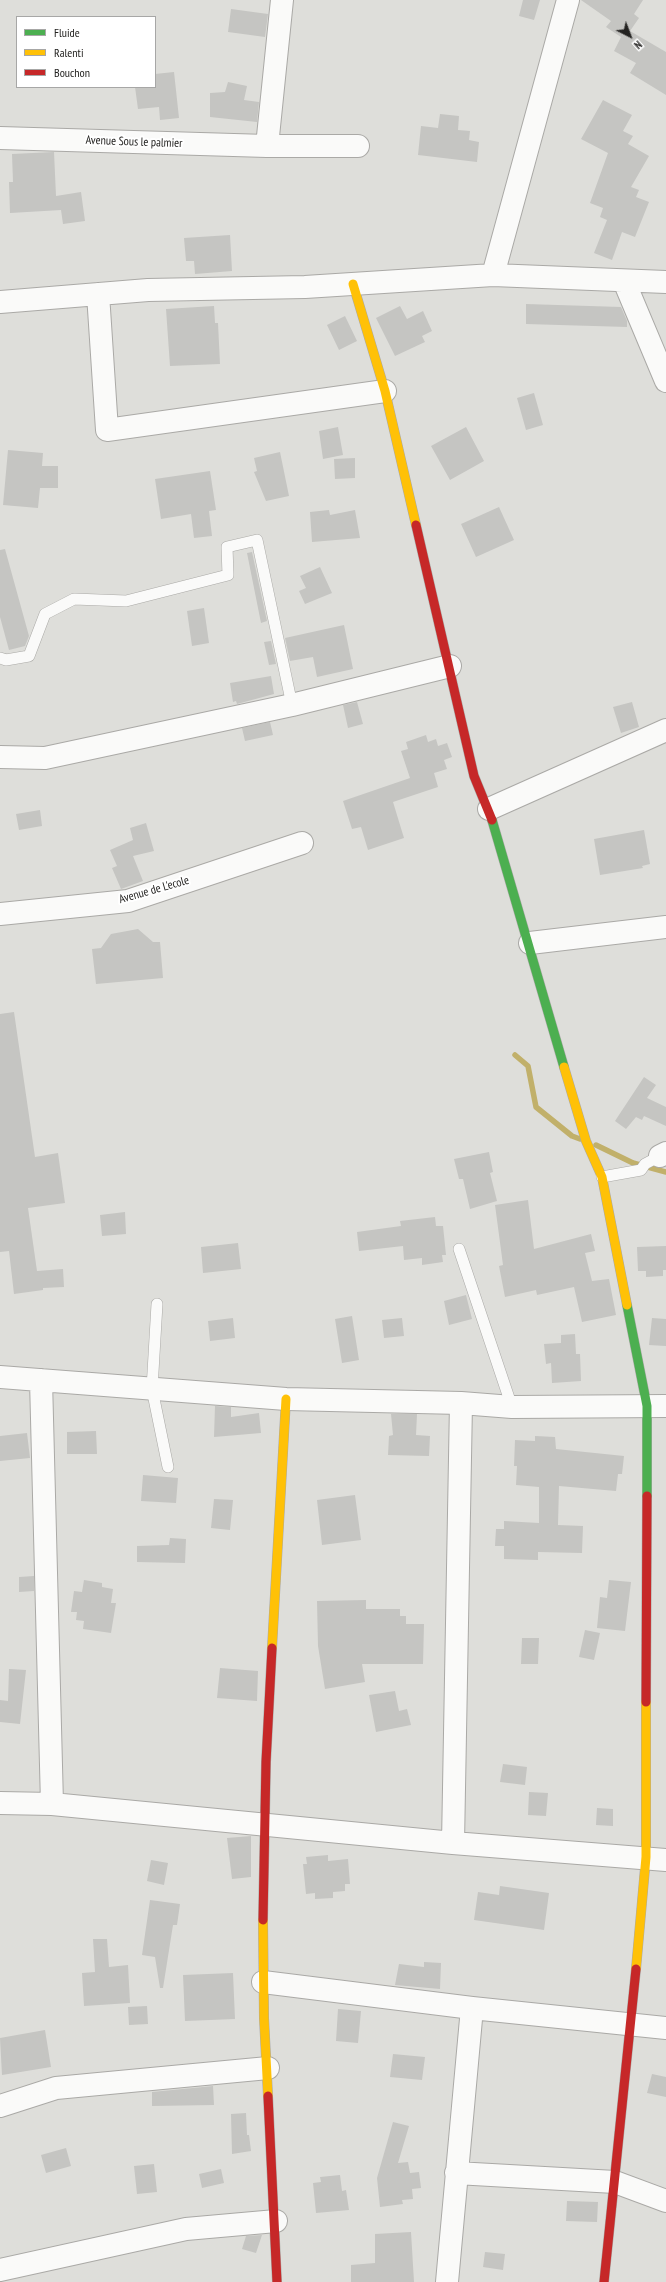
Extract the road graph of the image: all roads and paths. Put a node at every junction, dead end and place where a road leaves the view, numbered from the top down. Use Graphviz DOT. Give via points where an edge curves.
graph roads {
  1 [pos="282,0"];
  2 [pos="568,0"];
  3 [pos="0,138"];
  4 [pos="268,146"];
  5 [pos="358,146"];
  6 [pos="493,275"];
  7 [pos="624,281"];
  8 [pos="666,282"];
  9 [pos="354,284"];
  10 [pos="98,294"];
  11 [pos="0,302"];
  12 [pos="666,381"];
  13 [pos="385,391"];
  14 [pos="0,658"];
  15 [pos="450,666"];
  16 [pos="292,705"];
  17 [pos="666,730"];
  18 [pos="0,758"];
  19 [pos="489,809"];
  20 [pos="302,843"];
  21 [pos="0,914"];
  22 [pos="666,927"];
  23 [pos="530,944"];
  24 [pos="653,1160"];
  25 [pos="602,1177"];
  26 [pos="459,1248"];
  27 [pos="156,1304"];
  28 [pos="0,1377"];
  29 [pos="41,1380"];
  30 [pos="152,1389"];
  31 [pos="286,1399"];
  32 [pos="460,1403"];
  33 [pos="656,1406"];
  34 [pos="512,1407"];
  35 [pos="168,1468"];
  36 [pos="0,1803"];
  37 [pos="52,1804"];
  38 [pos="264,1825"];
  39 [pos="454,1842"];
  40 [pos="656,1859"];
  41 [pos="263,1982"];
  42 [pos="472,2008"];
  43 [pos="631,2024"];
  44 [pos="666,2028"];
  45 [pos="268,2068"];
  46 [pos="0,2106"];
  47 [pos="456,2174"];
  48 [pos="615,2182"];
  49 [pos="666,2201"];
  50 [pos="276,2221"];
  51 [pos="0,2270"];
  52 [pos="276,2282"];
  53 [pos="447,2282"];
  54 [pos="604,2282"];
  1 -- 4 [label="street"];
  2 -- 6 [label="street"];
  3 -- 4 [label="street, Avenue Sous le palmier"];
  4 -- 5 [label="street, Avenue Sous le palmier"];
  6 -- 7 [label="street" via="572,276"];
  6 -- 9 [label="street"];
  7 -- 8 [label="street"];
  7 -- 12 [label="street"];
  9 -- 10 [label="street" via="148,290"];
  9 -- 13 [label="street"];
  10 -- 11 [label="street"];
  10 -- 13 [label="street" via="107,430"];
  13 -- 15 [label="street"];
  14 -- 16 [label="lane" via="6,660 29,656 45,614 74,599 126,601 228,575 227,547 258,540"];
  15 -- 16 [label="street"];
  15 -- 19 [label="street" via="474,776"];
  16 -- 18 [label="street" via="45,758"];
  17 -- 19 [label="street"];
  19 -- 23 [label="street"];
  20 -- 21 [label="street, Avenue de L'ecole" via="128,901"];
  22 -- 23 [label="street"];
  23 -- 25 [label="street" via="586,1141"];
  24 -- 25 [label="lane"];
  25 -- 33 [label="street"];
  26 -- 34 [label="lane"];
  27 -- 30 [label="lane"];
  28 -- 29 [label="street"];
  29 -- 30 [label="street"];
  29 -- 37 [label="street"];
  30 -- 31 [label="street"];
  30 -- 35 [label="lane"];
  31 -- 32 [label="street"];
  31 -- 38 [label="street"];
  32 -- 34 [label="street"];
  32 -- 39 [label="street"];
  33 -- 34 [label="street"];
  33 -- 40 [label="street"];
  36 -- 37 [label="street"];
  37 -- 38 [label="street"];
  38 -- 39 [label="street"];
  38 -- 41 [label="street"];
  39 -- 40 [label="street"];
  40 -- 43 [label="street"];
  41 -- 42 [label="street"];
  41 -- 45 [label="street"];
  42 -- 43 [label="street"];
  42 -- 47 [label="street"];
  43 -- 44 [label="street"];
  43 -- 48 [label="street"];
  45 -- 46 [label="street" via="56,2088"];
  45 -- 50 [label="street"];
  47 -- 48 [label="street"];
  47 -- 53 [label="street"];
  48 -- 49 [label="street"];
  48 -- 54 [label="street"];
  50 -- 51 [label="street" via="186,2229"];
  50 -- 52 [label="street"];
}
